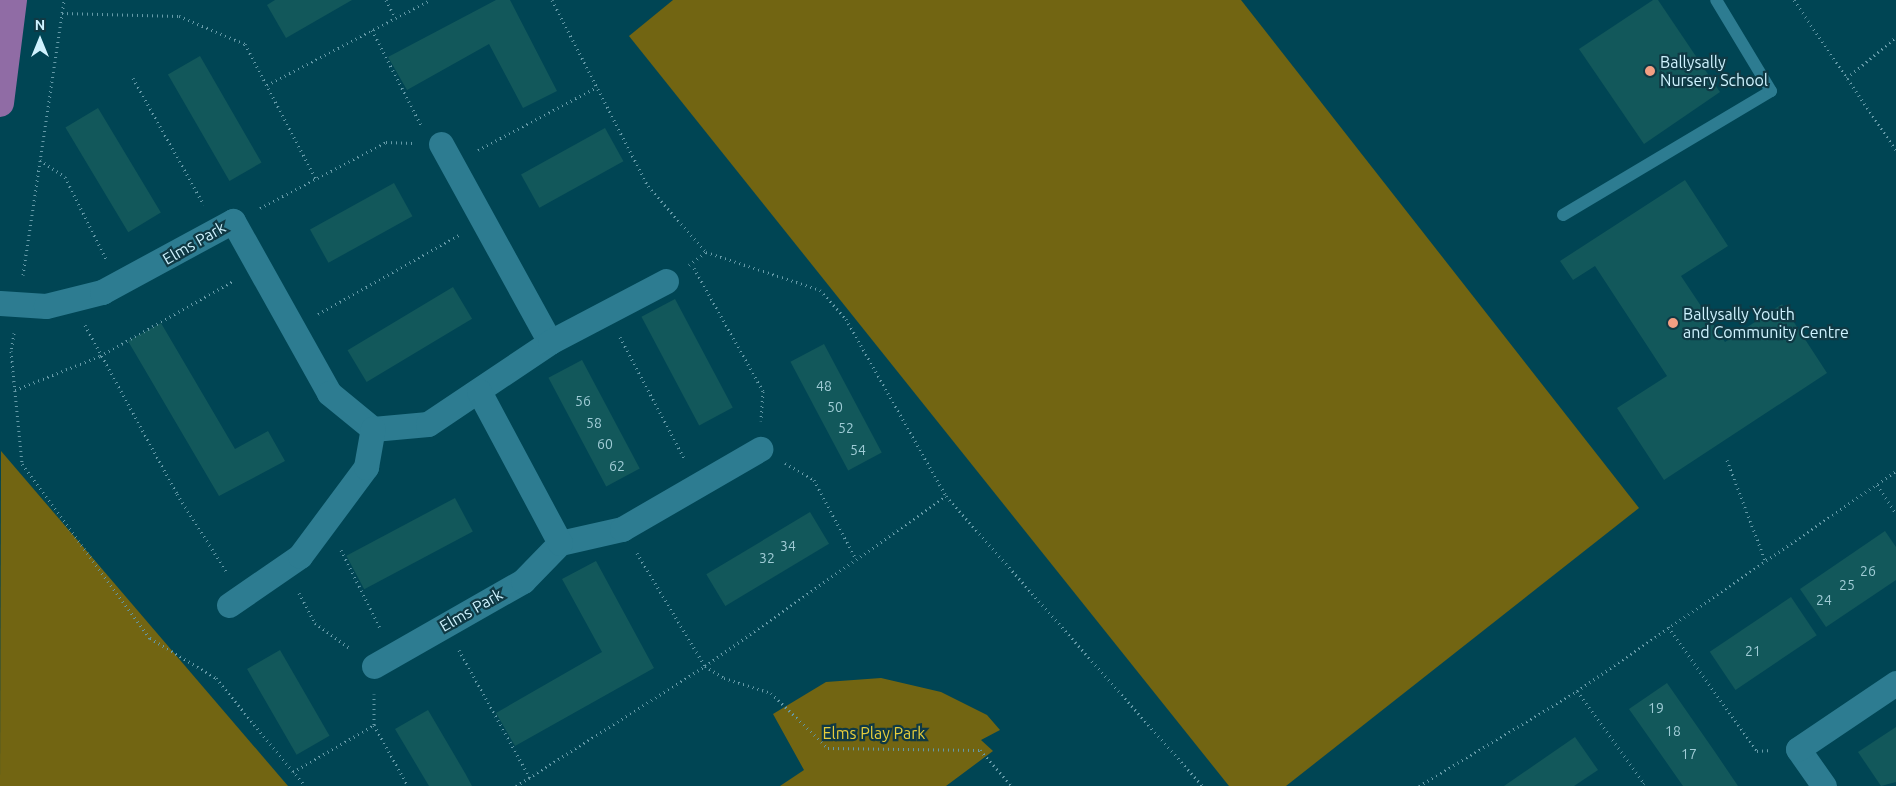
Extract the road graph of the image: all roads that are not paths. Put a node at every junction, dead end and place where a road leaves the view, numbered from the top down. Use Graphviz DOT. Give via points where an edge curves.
graph roads {
  1 [pos="14,0"];
  2 [pos="1716,0"];
  3 [pos="0,103"];
  4 [pos="446,154"];
  5 [pos="1563,215"];
  6 [pos="666,281"];
  7 [pos="9,304"];
  8 [pos="550,342"];
  9 [pos="479,391"];
  10 [pos="372,429"];
  11 [pos="760,449"];
  12 [pos="560,543"];
  13 [pos="236,601"];
  14 [pos="383,660"];
  15 [pos="1896,683"];
  16 [pos="1824,786"];
  1 -- 3 [label="main road"];
  2 -- 5 [label="lane" via="1771,91"];
  4 -- 8 [label="street"];
  6 -- 8 [label="street"];
  7 -- 10 [label="street, Elms Park" via="46,306 118,284 226,225 259,266 329,393"];
  8 -- 9 [label="street"];
  9 -- 10 [label="street" via="428,424"];
  9 -- 12 [label="street"];
  10 -- 13 [label="street" via="366,467 300,556"];
  11 -- 12 [label="street" via="622,529"];
  12 -- 14 [label="street, Elms Park" via="523,581"];
  15 -- 16 [label="street" via="1798,749"];
}
